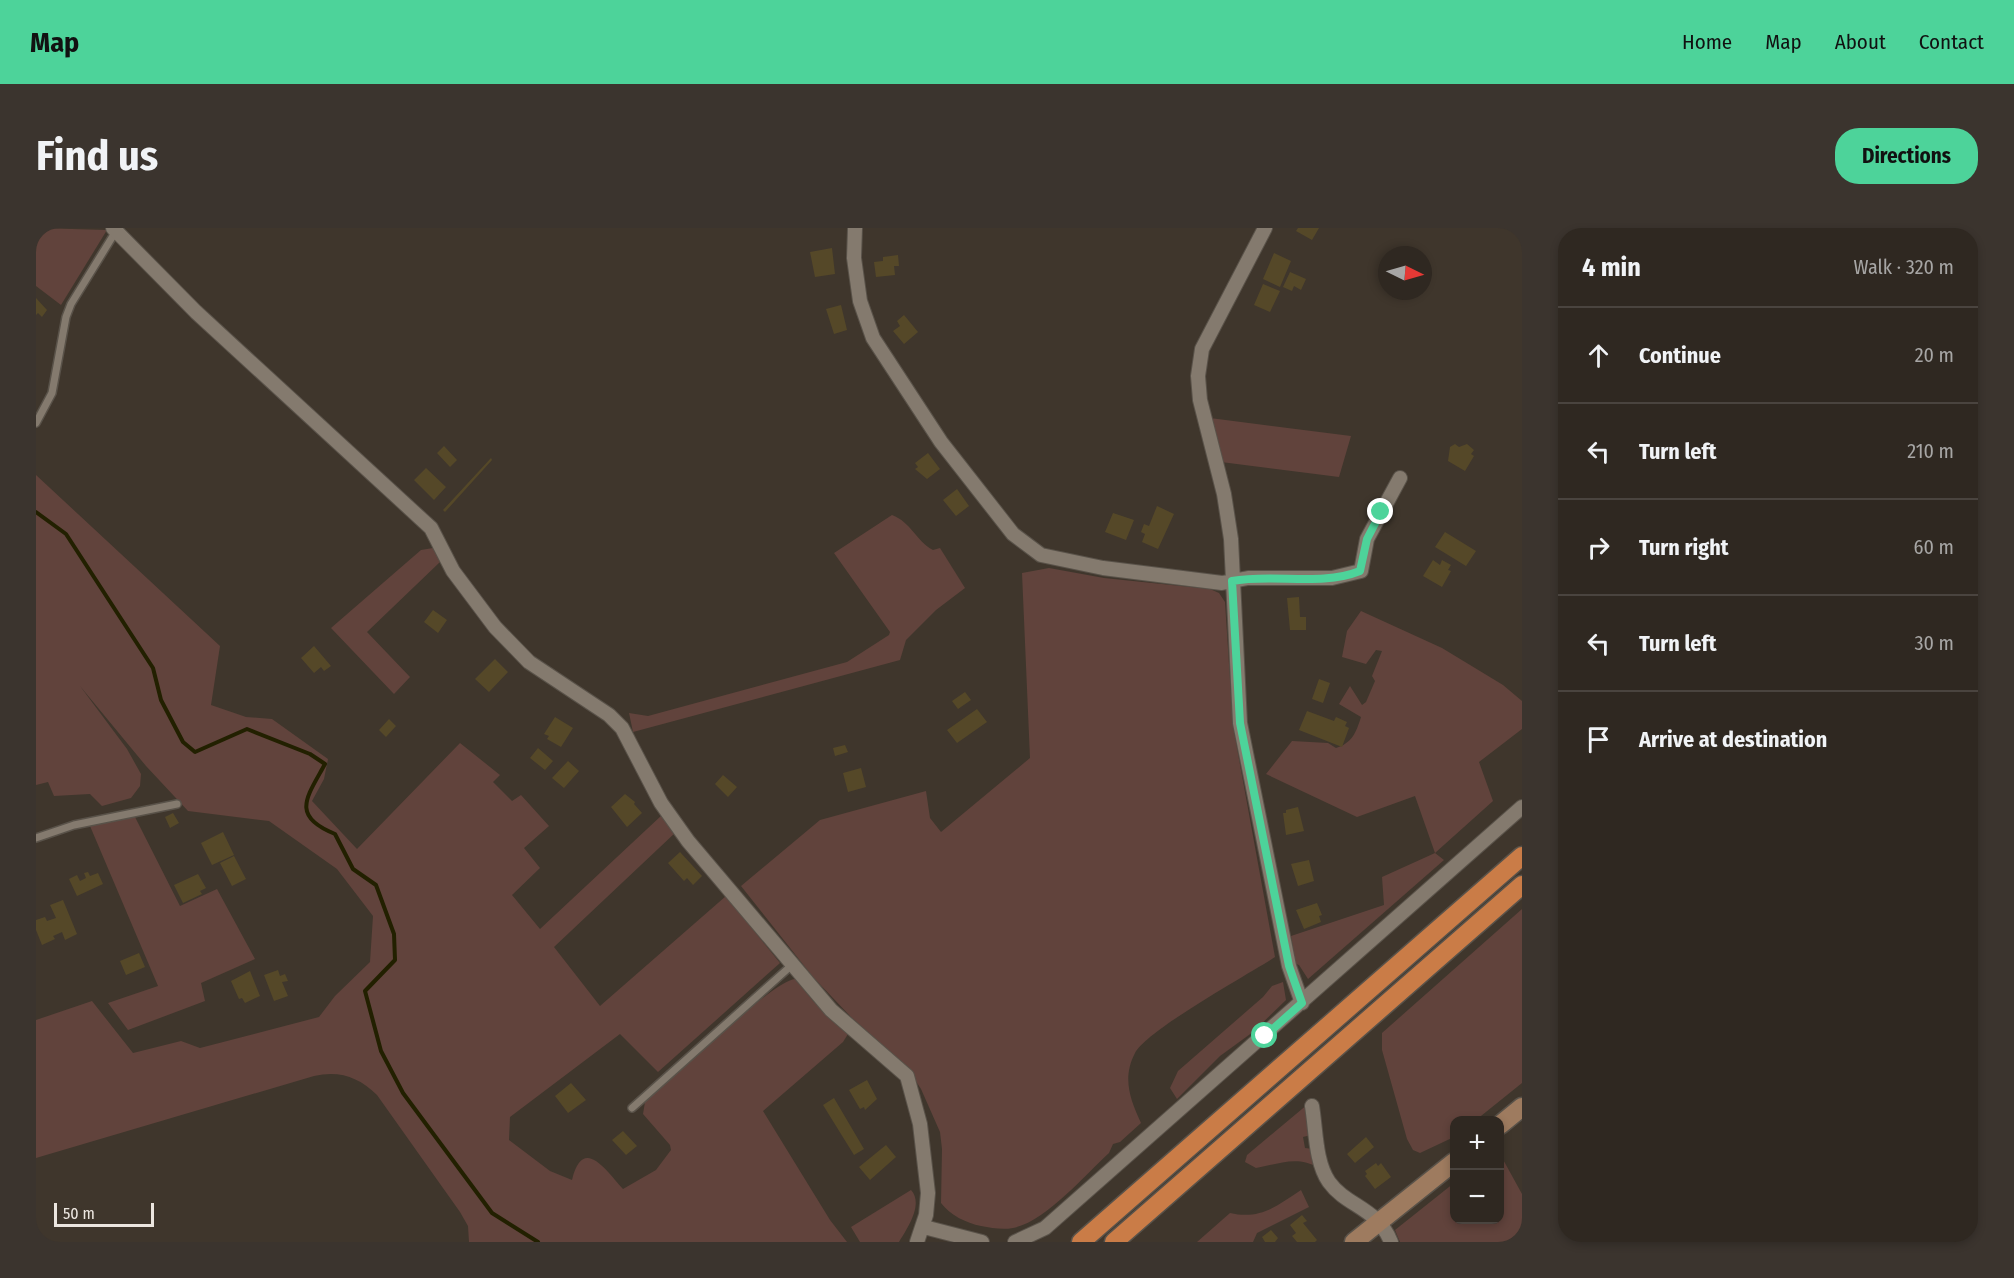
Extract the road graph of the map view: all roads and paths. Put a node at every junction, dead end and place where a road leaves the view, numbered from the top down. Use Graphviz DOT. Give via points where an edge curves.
graph roads {
  1 [pos="855,228"];
  2 [pos="1265,228"];
  3 [pos="115,229"];
  4 [pos="36,423"];
  5 [pos="1400,478"];
  6 [pos="1232,581"];
  7 [pos="177,804"];
  8 [pos="1522,807"];
  9 [pos="36,838"];
  10 [pos="1522,856"];
  11 [pos="1522,885"];
  12 [pos="792,965"];
  13 [pos="1302,1003"];
  14 [pos="1312,1106"];
  15 [pos="1522,1107"];
  16 [pos="632,1108"];
  17 [pos="1504,1122"];
  18 [pos="1450,1166"];
  19 [pos="1379,1221"];
  20 [pos="924,1227"];
  21 [pos="917,1242"];
  22 [pos="982,1242"];
  23 [pos="1015,1242"];
  24 [pos="1081,1242"];
  25 [pos="1114,1242"];
  26 [pos="1353,1242"];
  27 [pos="1391,1242"];
  1 -- 6 [label="street" via="854,258 860,301 873,338 941,442 1013,534 1041,555 1103,568"];
  2 -- 6 [label="street" via="1202,349 1198,376 1200,400 1224,494"];
  3 -- 4 [label="lane" via="71,304 52,393"];
  3 -- 12 [label="street" via="196,312 431,528 453,571 495,627 529,662 609,715 622,728 661,803 688,841"];
  5 -- 6 [label="street" via="1367,539 1360,571 1332,578 1261,577"];
  6 -- 13 [label="street" via="1240,723 1289,966"];
  7 -- 9 [label="lane" via="74,825"];
  8 -- 13 [label="street"];
  10 -- 24 [label="highway"];
  11 -- 25 [label="highway"];
  12 -- 16 [label="lane"];
  12 -- 20 [label="street" via="831,1010 907,1076 920,1124 928,1193"];
  13 -- 23 [label="street" via="1045,1228"];
  14 -- 19 [label="street" via="1319,1153 1329,1182"];
  15 -- 17 [label="main road"];
  18 -- 19 [label="main road"];
  19 -- 26 [label="main road"];
  19 -- 27 [label="street"];
  20 -- 21 [label="street"];
  20 -- 22 [label="street"];
}
